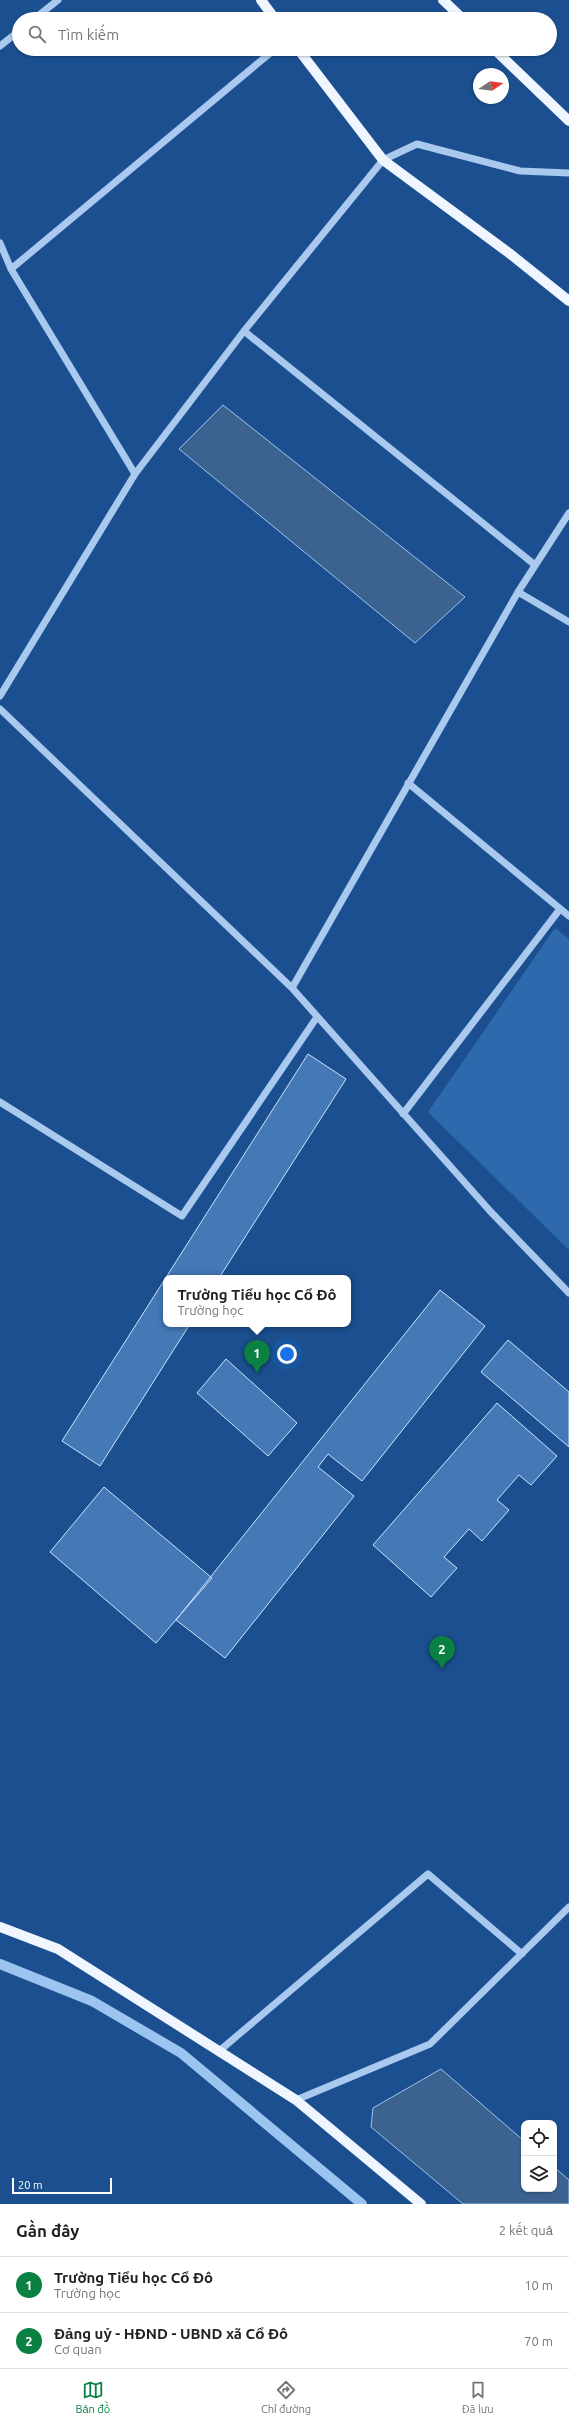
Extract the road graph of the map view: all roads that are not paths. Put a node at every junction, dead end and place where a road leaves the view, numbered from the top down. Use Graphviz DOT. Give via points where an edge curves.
graph roads {
  1 [pos="58,0"];
  2 [pos="261,0"];
  3 [pos="443,0"];
  4 [pos="43,12"];
  5 [pos="270,12"];
  6 [pos="456,12"];
  7 [pos="12,37"];
  8 [pos="0,46"];
  9 [pos="267,56"];
  10 [pos="303,56"];
  11 [pos="501,56"];
  12 [pos="569,121"];
  13 [pos="383,160"];
  14 [pos="569,173"];
  15 [pos="0,243"];
  16 [pos="11,269"];
  17 [pos="569,301"];
  18 [pos="244,331"];
  19 [pos="135,474"];
  20 [pos="569,513"];
  21 [pos="536,565"];
  22 [pos="518,592"];
  23 [pos="569,622"];
  24 [pos="0,696"];
  25 [pos="0,709"];
  26 [pos="408,783"];
  27 [pos="560,908"];
  28 [pos="569,916"];
  29 [pos="292,988"];
  30 [pos="317,1017"];
  31 [pos="0,1102"];
  32 [pos="403,1114"];
  33 [pos="569,1293"];
  34 [pos="569,1907"];
  35 [pos="0,1927"];
  36 [pos="522,1954"];
  37 [pos="218,2052"];
  38 [pos="296,2100"];
  39 [pos="421,2204"];
  1 -- 4 [label="street"];
  2 -- 5 [label="main road"];
  3 -- 6 [label="main road"];
  7 -- 8 [label="street"];
  9 -- 16 [label="street"];
  10 -- 13 [label="main road"];
  11 -- 12 [label="main road"];
  13 -- 14 [label="street" via="417,144 520,171"];
  13 -- 17 [label="main road" via="509,253"];
  13 -- 18 [label="street"];
  15 -- 16 [label="street"];
  16 -- 19 [label="street"];
  18 -- 19 [label="street"];
  18 -- 21 [label="street"];
  19 -- 24 [label="street"];
  20 -- 21 [label="street"];
  21 -- 22 [label="street"];
  22 -- 23 [label="street"];
  22 -- 26 [label="street"];
  25 -- 29 [label="street"];
  26 -- 27 [label="street"];
  26 -- 29 [label="street"];
  27 -- 28 [label="street"];
  27 -- 32 [label="street"];
  29 -- 30 [label="street"];
  30 -- 31 [label="street" via="182,1216"];
  30 -- 32 [label="street"];
  32 -- 33 [label="street" via="490,1211"];
  34 -- 36 [label="street"];
  35 -- 37 [label="main road" via="58,1949"];
  36 -- 37 [label="street" via="428,1874"];
  36 -- 38 [label="street" via="430,2044"];
  37 -- 38 [label="main road"];
  38 -- 39 [label="main road"];
}
